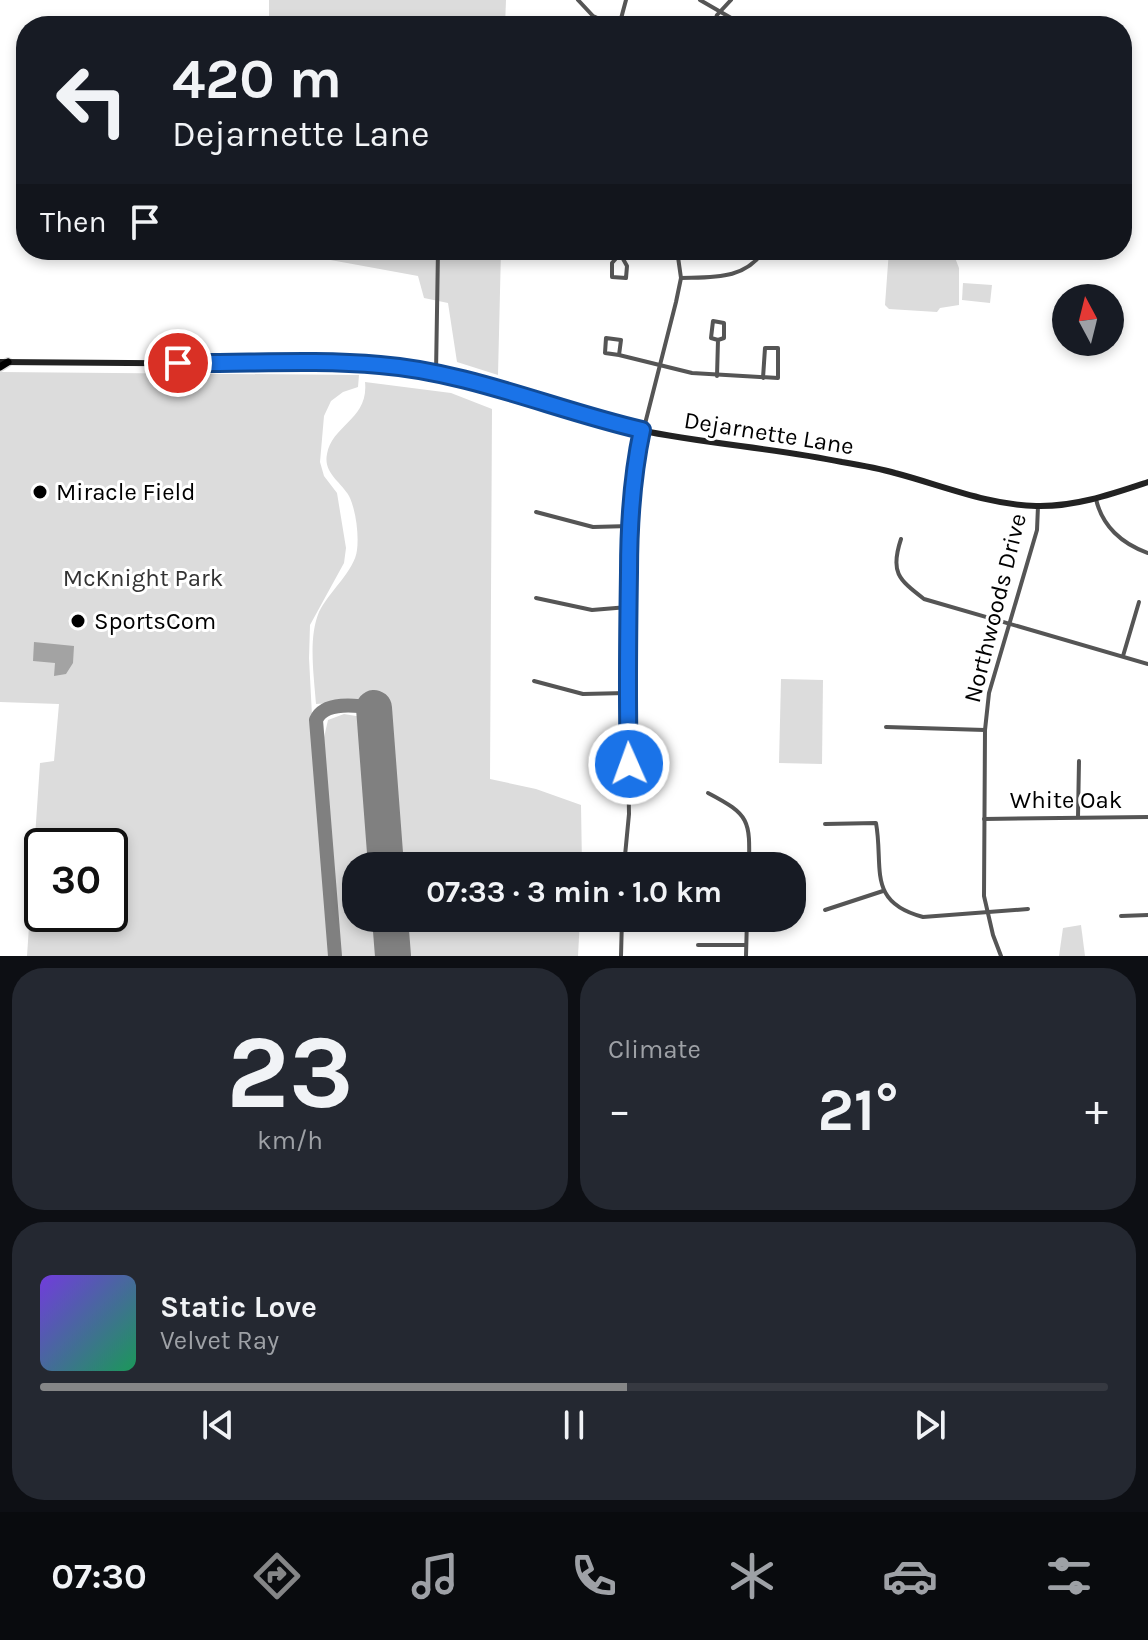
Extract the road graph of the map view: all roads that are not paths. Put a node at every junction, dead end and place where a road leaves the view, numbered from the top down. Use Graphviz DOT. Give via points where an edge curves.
graph roads {
  1 [pos="579,0"];
  2 [pos="700,0"];
  3 [pos="731,0"];
  4 [pos="719,13"];
  5 [pos="593,16"];
  6 [pos="718,16"];
  7 [pos="725,16"];
  8 [pos="438,260"];
  9 [pos="614,260"];
  10 [pos="623,260"];
  11 [pos="678,260"];
  12 [pos="758,260"];
  13 [pos="681,278"];
  14 [pos="718,340"];
  15 [pos="619,355"];
  16 [pos="2,363"];
  17 [pos="659,364"];
  18 [pos="436,373"];
  19 [pos="717,376"];
  20 [pos="763,378"];
  21 [pos="642,430"];
  22 [pos="1148,482"];
  23 [pos="1096,499"];
  24 [pos="1038,506"];
  25 [pos="536,512"];
  26 [pos="630,526"];
  27 [pos="901,539"];
  28 [pos="1148,553"];
  29 [pos="536,598"];
  30 [pos="1139,602"];
  31 [pos="628,607"];
  32 [pos="1008,625"];
  33 [pos="1123,656"];
  34 [pos="1148,664"];
  35 [pos="534,681"];
  36 [pos="627,693"];
  37 [pos="886,727"];
  38 [pos="985,730"];
  39 [pos="1079,761"];
  40 [pos="708,793"];
  41 [pos="1078,817"];
  42 [pos="1148,817"];
  43 [pos="984,819"];
  44 [pos="825,824"];
  45 [pos="625,852"];
  46 [pos="749,852"];
  47 [pos="883,891"];
  48 [pos="1028,909"];
  49 [pos="825,910"];
  50 [pos="989,912"];
  51 [pos="1148,915"];
  52 [pos="1121,916"];
  53 [pos="622,932"];
  54 [pos="746,932"];
  55 [pos="698,945"];
  56 [pos="746,945"];
  57 [pos="621,956"];
  58 [pos="746,956"];
  59 [pos="1001,956"];
  1 -- 5 [label="street"];
  2 -- 4 [label="street"];
  3 -- 4 [label="street"];
  4 -- 6 [label="street"];
  4 -- 7 [label="street"];
  8 -- 18 [label="street"];
  9 -- 10 [label="street" via="612,277 626,278"];
  11 -- 13 [label="street"];
  12 -- 13 [label="street" via="731,276"];
  13 -- 17 [label="street"];
  14 -- 14 [label="street" via="724,338 724,323 713,321 711,338"];
  14 -- 19 [label="street"];
  15 -- 15 [label="street" via="605,353 606,338 621,340"];
  15 -- 17 [label="street"];
  16 -- 18 [label="main road, Dejarnette Lane" via="381,365"];
  17 -- 19 [label="street"];
  17 -- 21 [label="street"];
  18 -- 21 [label="main road, Dejarnette Lane"];
  19 -- 20 [label="street"];
  20 -- 20 [label="street" via="778,378 778,348 765,348"];
  21 -- 24 [label="main road, Dejarnette Lane" via="819,457 985,499"];
  21 -- 26 [label="street"];
  22 -- 23 [label="main road, Dejarnette Lane"];
  23 -- 24 [label="main road, Dejarnette Lane"];
  23 -- 28 [label="street" via="1100,516 1129,547"];
  24 -- 32 [label="street, Northwoods Drive" via="1037,530"];
  25 -- 26 [label="street" via="593,527"];
  26 -- 31 [label="street"];
  27 -- 32 [label="street" via="894,560 900,581 924,599"];
  29 -- 31 [label="street" via="592,610"];
  30 -- 33 [label="street"];
  31 -- 36 [label="street"];
  32 -- 33 [label="street"];
  32 -- 38 [label="street, Northwoods Drive" via="989,693"];
  33 -- 34 [label="street"];
  35 -- 36 [label="street" via="583,694"];
  36 -- 45 [label="street"];
  37 -- 38 [label="street"];
  38 -- 43 [label="street, Northwoods Drive"];
  39 -- 41 [label="street"];
  40 -- 46 [label="street" via="735,807 750,828"];
  41 -- 42 [label="street, White Oak"];
  41 -- 43 [label="street, White Oak"];
  43 -- 50 [label="street, Northwoods Drive" via="984,896"];
  44 -- 47 [label="street" via="876,823"];
  47 -- 49 [label="street"];
  47 -- 50 [label="street" via="894,905 923,917"];
  48 -- 50 [label="street"];
  50 -- 59 [label="street, Northwoods Drive"];
  51 -- 52 [label="street"];
  53 -- 57 [label="street"];
  54 -- 56 [label="street"];
  55 -- 56 [label="street"];
  56 -- 58 [label="street"];
}
